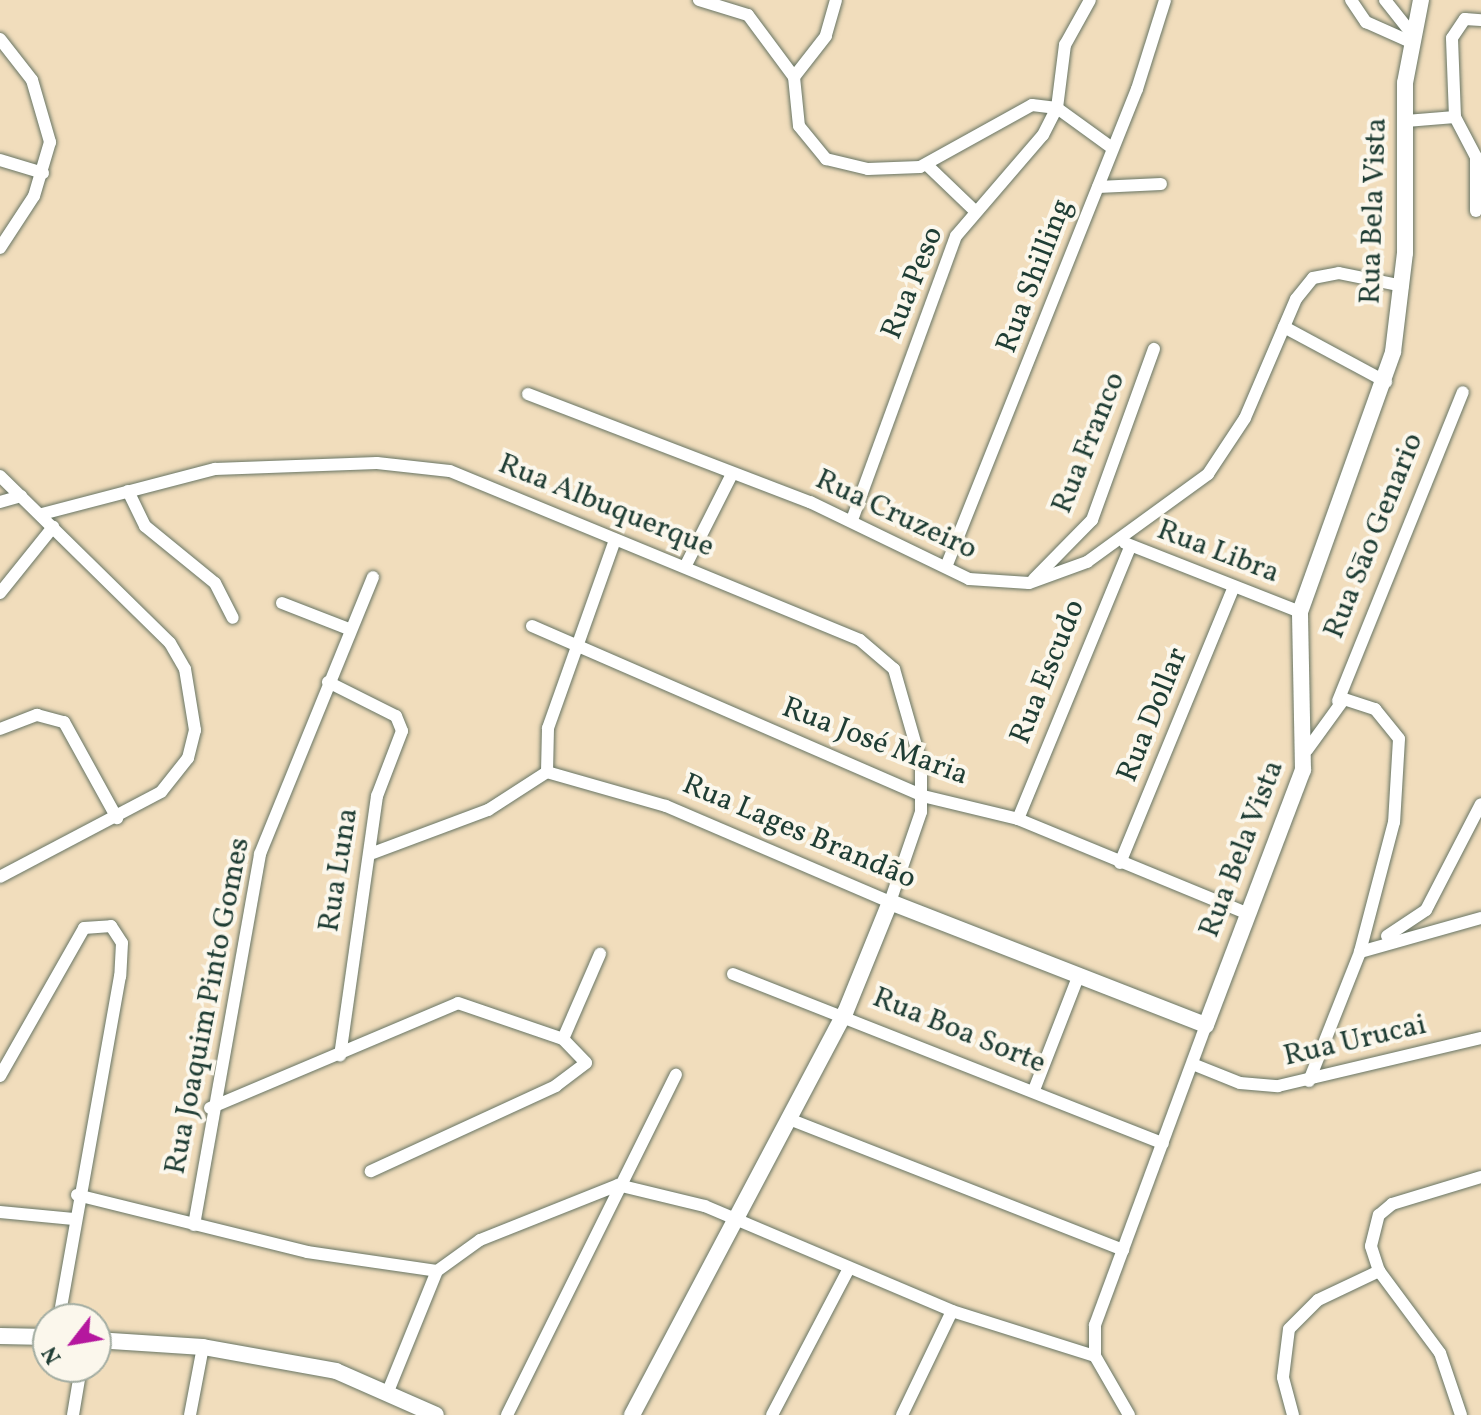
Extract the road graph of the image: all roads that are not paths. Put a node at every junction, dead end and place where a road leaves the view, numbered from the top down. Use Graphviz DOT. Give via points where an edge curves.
graph roads {
  1 [pos="699,0"];
  2 [pos="836,0"];
  3 [pos="1090,0"];
  4 [pos="1165,0"];
  5 [pos="1351,0"];
  6 [pos="1385,0"];
  7 [pos="1421,0"];
  8 [pos="1481,20"];
  9 [pos="1411,38"];
  10 [pos="0,39"];
  11 [pos="794,77"];
  12 [pos="1057,108"];
  13 [pos="1455,117"];
  14 [pos="1406,121"];
  15 [pos="1112,148"];
  16 [pos="0,160"];
  17 [pos="927,165"];
  18 [pos="43,173"];
  19 [pos="1161,184"];
  20 [pos="1098,187"];
  21 [pos="974,210"];
  22 [pos="1476,211"];
  23 [pos="0,248"];
  24 [pos="1403,286"];
  25 [pos="1284,327"];
  26 [pos="1154,349"];
  27 [pos="1386,382"];
  28 [pos="1463,392"];
  29 [pos="528,394"];
  30 [pos="732,474"];
  31 [pos="0,476"];
  32 [pos="128,491"];
  33 [pos="21,496"];
  34 [pos="0,502"];
  35 [pos="42,514"];
  36 [pos="852,520"];
  37 [pos="53,527"];
  38 [pos="615,540"];
  39 [pos="1125,543"];
  40 [pos="686,565"];
  41 [pos="946,567"];
  42 [pos="373,577"];
  43 [pos="1029,583"];
  44 [pos="1234,587"];
  45 [pos="0,593"];
  46 [pos="282,603"];
  47 [pos="1300,612"];
  48 [pos="233,618"];
  49 [pos="532,626"];
  50 [pos="349,629"];
  51 [pos="579,645"];
  52 [pos="328,682"];
  53 [pos="1338,701"];
  54 [pos="0,729"];
  55 [pos="1307,750"];
  56 [pos="547,772"];
  57 [pos="923,796"];
  58 [pos="1481,804"];
  59 [pos="117,818"];
  60 [pos="1018,819"];
  61 [pos="373,853"];
  62 [pos="1120,863"];
  63 [pos="0,877"];
  64 [pos="890,902"];
  65 [pos="1246,913"];
  66 [pos="1369,916"];
  67 [pos="1481,918"];
  68 [pos="1388,940"];
  69 [pos="1360,952"];
  70 [pos="600,954"];
  71 [pos="733,974"];
  72 [pos="1078,977"];
  73 [pos="845,1013"];
  74 [pos="1206,1025"];
  75 [pos="1481,1038"];
  76 [pos="563,1039"];
  77 [pos="340,1055"];
  78 [pos="1195,1065"];
  79 [pos="676,1075"];
  80 [pos="0,1076"];
  81 [pos="1309,1081"];
  82 [pos="1034,1090"];
  83 [pos="210,1108"];
  84 [pos="789,1119"];
  85 [pos="1163,1143"];
  86 [pos="371,1171"];
  87 [pos="1481,1177"];
  88 [pos="618,1185"];
  89 [pos="77,1195"];
  90 [pos="0,1212"];
  91 [pos="74,1219"];
  92 [pos="735,1221"];
  93 [pos="194,1225"];
  94 [pos="1123,1250"];
  95 [pos="848,1270"];
  96 [pos="437,1271"];
  97 [pos="1379,1271"];
  98 [pos="61,1303"];
  99 [pos="952,1311"];
  100 [pos="0,1336"];
  101 [pos="32,1337"];
  102 [pos="112,1341"];
  103 [pos="203,1347"];
  104 [pos="1095,1356"];
  105 [pos="78,1383"];
  106 [pos="389,1389"];
  107 [pos="73,1415"];
  108 [pos="190,1415"];
  109 [pos="436,1415"];
  110 [pos="507,1415"];
  111 [pos="632,1415"];
  112 [pos="772,1415"];
  113 [pos="902,1415"];
  114 [pos="1129,1415"];
  115 [pos="1293,1415"];
  116 [pos="1461,1415"];
  1 -- 11 [label="street" via="748,15"];
  2 -- 11 [label="street" via="826,36"];
  3 -- 12 [label="street, Rua Peso" via="1065,45"];
  4 -- 15 [label="street, Rua Shilling"];
  5 -- 9 [label="street" via="1366,22"];
  6 -- 9 [label="street"];
  7 -- 9 [label="street, Rua Bela Vista"];
  8 -- 13 [label="street" via="1465,19 1452,38"];
  9 -- 14 [label="street, Rua Bela Vista"];
  10 -- 18 [label="street" via="18,54 42,108 50,142"];
  11 -- 17 [label="street" via="799,126 826,159 868,169"];
  12 -- 15 [label="street"];
  12 -- 17 [label="street" via="1020,109"];
  12 -- 21 [label="street, Rua Peso" via="1026,158"];
  13 -- 14 [label="street"];
  13 -- 22 [label="street" via="1476,157"];
  14 -- 24 [label="street, Rua Bela Vista"];
  15 -- 20 [label="street, Rua Shilling"];
  16 -- 18 [label="street"];
  17 -- 21 [label="street"];
  18 -- 23 [label="street"];
  19 -- 20 [label="street"];
  20 -- 41 [label="street, Rua Shilling"];
  21 -- 36 [label="street, Rua Peso" via="956,236"];
  24 -- 25 [label="street, Rua Cruzeiro" via="1323,273 1296,299"];
  24 -- 27 [label="street, Rua Bela Vista"];
  25 -- 27 [label="street"];
  25 -- 39 [label="street, Rua Cruzeiro" via="1245,418 1208,474"];
  26 -- 43 [label="street, Rua Franco" via="1092,520"];
  27 -- 47 [label="street, Rua Bela Vista"];
  28 -- 53 [label="street, Rua Sāo Genario"];
  29 -- 30 [label="street, Rua Cruzeiro"];
  30 -- 36 [label="street, Rua Cruzeiro"];
  30 -- 40 [label="street"];
  31 -- 33 [label="street"];
  32 -- 35 [label="street, Rua Albuquerque"];
  32 -- 38 [label="street, Rua Albuquerque" via="215,469 415,464 530,500"];
  32 -- 48 [label="street" via="145,526 215,583"];
  33 -- 34 [label="street"];
  33 -- 35 [label="street"];
  35 -- 37 [label="street"];
  36 -- 41 [label="street, Rua Cruzeiro"];
  37 -- 45 [label="street"];
  37 -- 59 [label="street" via="149,616 185,669 191,697 188,758 161,792"];
  38 -- 40 [label="street, Rua Albuquerque"];
  38 -- 51 [label="street"];
  39 -- 43 [label="street, Rua Cruzeiro" via="1074,569"];
  39 -- 44 [label="street, Rua Libra"];
  39 -- 60 [label="street, Rua Escudo"];
  40 -- 57 [label="street, Rua Albuquerque" via="882,654 907,709"];
  41 -- 43 [label="street, Rua Cruzeiro" via="985,583"];
  42 -- 50 [label="street, Rua Joaquim Pinto Gomes"];
  44 -- 47 [label="street, Rua Libra"];
  44 -- 62 [label="street, Rua Dollar"];
  46 -- 50 [label="street"];
  47 -- 55 [label="street, Rua Bela Vista"];
  49 -- 51 [label="street, Rua José Maria"];
  50 -- 52 [label="street, Rua Joaquim Pinto Gomes"];
  51 -- 56 [label="street" via="543,745"];
  51 -- 57 [label="street, Rua José Maria"];
  52 -- 61 [label="street, Rua Luna" via="396,716 402,731 377,796"];
  52 -- 83 [label="street, Rua Joaquim Pinto Gomes" via="260,854"];
  53 -- 55 [label="street, Rua Sāo Genario"];
  53 -- 66 [label="street" via="1352,699 1385,716 1403,759"];
  54 -- 59 [label="street" via="37,715 64,722"];
  55 -- 65 [label="street, Rua Bela Vista"];
  56 -- 61 [label="street" via="488,810"];
  56 -- 64 [label="street, Rua Lages Brandão" via="666,806"];
  57 -- 60 [label="street, Rua José Maria"];
  57 -- 64 [label="street, Rua Albuquerque"];
  58 -- 68 [label="street" via="1426,910"];
  59 -- 63 [label="street"];
  60 -- 62 [label="street, Rua José Maria"];
  61 -- 77 [label="street, Rua Luna"];
  62 -- 65 [label="street, Rua José Maria"];
  64 -- 72 [label="street, Rua Lages Brandão"];
  64 -- 73 [label="street"];
  65 -- 74 [label="street, Rua Bela Vista"];
  66 -- 68 [label="street"];
  66 -- 69 [label="street"];
  67 -- 68 [label="street"];
  68 -- 69 [label="street"];
  69 -- 81 [label="street"];
  70 -- 76 [label="street"];
  71 -- 73 [label="street, Rua Boa Sorte"];
  72 -- 74 [label="street, Rua Lages Brandão"];
  72 -- 82 [label="street"];
  73 -- 82 [label="street, Rua Boa Sorte"];
  73 -- 84 [label="street"];
  74 -- 78 [label="street, Rua Bela Vista"];
  75 -- 81 [label="street, Rua Urucai"];
  76 -- 77 [label="street" via="458,1003"];
  76 -- 86 [label="street" via="582,1056 582,1070"];
  77 -- 83 [label="street"];
  78 -- 81 [label="street, Rua Urucai" via="1240,1083"];
  78 -- 85 [label="street, Rua Bela Vista"];
  79 -- 88 [label="street"];
  80 -- 89 [label="street" via="74,941 91,924 111,926 122,943 120,976"];
  82 -- 85 [label="street, Rua Boa Sorte"];
  83 -- 93 [label="street, Rua Joaquim Pinto Gomes"];
  84 -- 92 [label="street"];
  84 -- 94 [label="street"];
  85 -- 94 [label="street, Rua Bela Vista"];
  87 -- 97 [label="street" via="1410,1196 1379,1215 1371,1246"];
  88 -- 92 [label="street"];
  88 -- 96 [label="street" via="480,1240"];
  88 -- 110 [label="street"];
  89 -- 91 [label="street"];
  89 -- 93 [label="street"];
  90 -- 91 [label="street"];
  91 -- 98 [label="street"];
  92 -- 95 [label="street"];
  92 -- 111 [label="street"];
  93 -- 96 [label="street" via="307,1252"];
  94 -- 104 [label="street, Rua Bela Vista" via="1095,1325"];
  95 -- 99 [label="street"];
  95 -- 112 [label="street"];
  96 -- 106 [label="street"];
  97 -- 115 [label="street" via="1318,1300 1289,1329 1283,1377"];
  97 -- 116 [label="street" via="1440,1353"];
  99 -- 104 [label="street"];
  99 -- 113 [label="street"];
  100 -- 101 [label="street"];
  102 -- 103 [label="street"];
  103 -- 106 [label="street" via="336,1371"];
  103 -- 108 [label="street"];
  104 -- 114 [label="street"];
  105 -- 107 [label="street"];
  106 -- 109 [label="street"];
}
